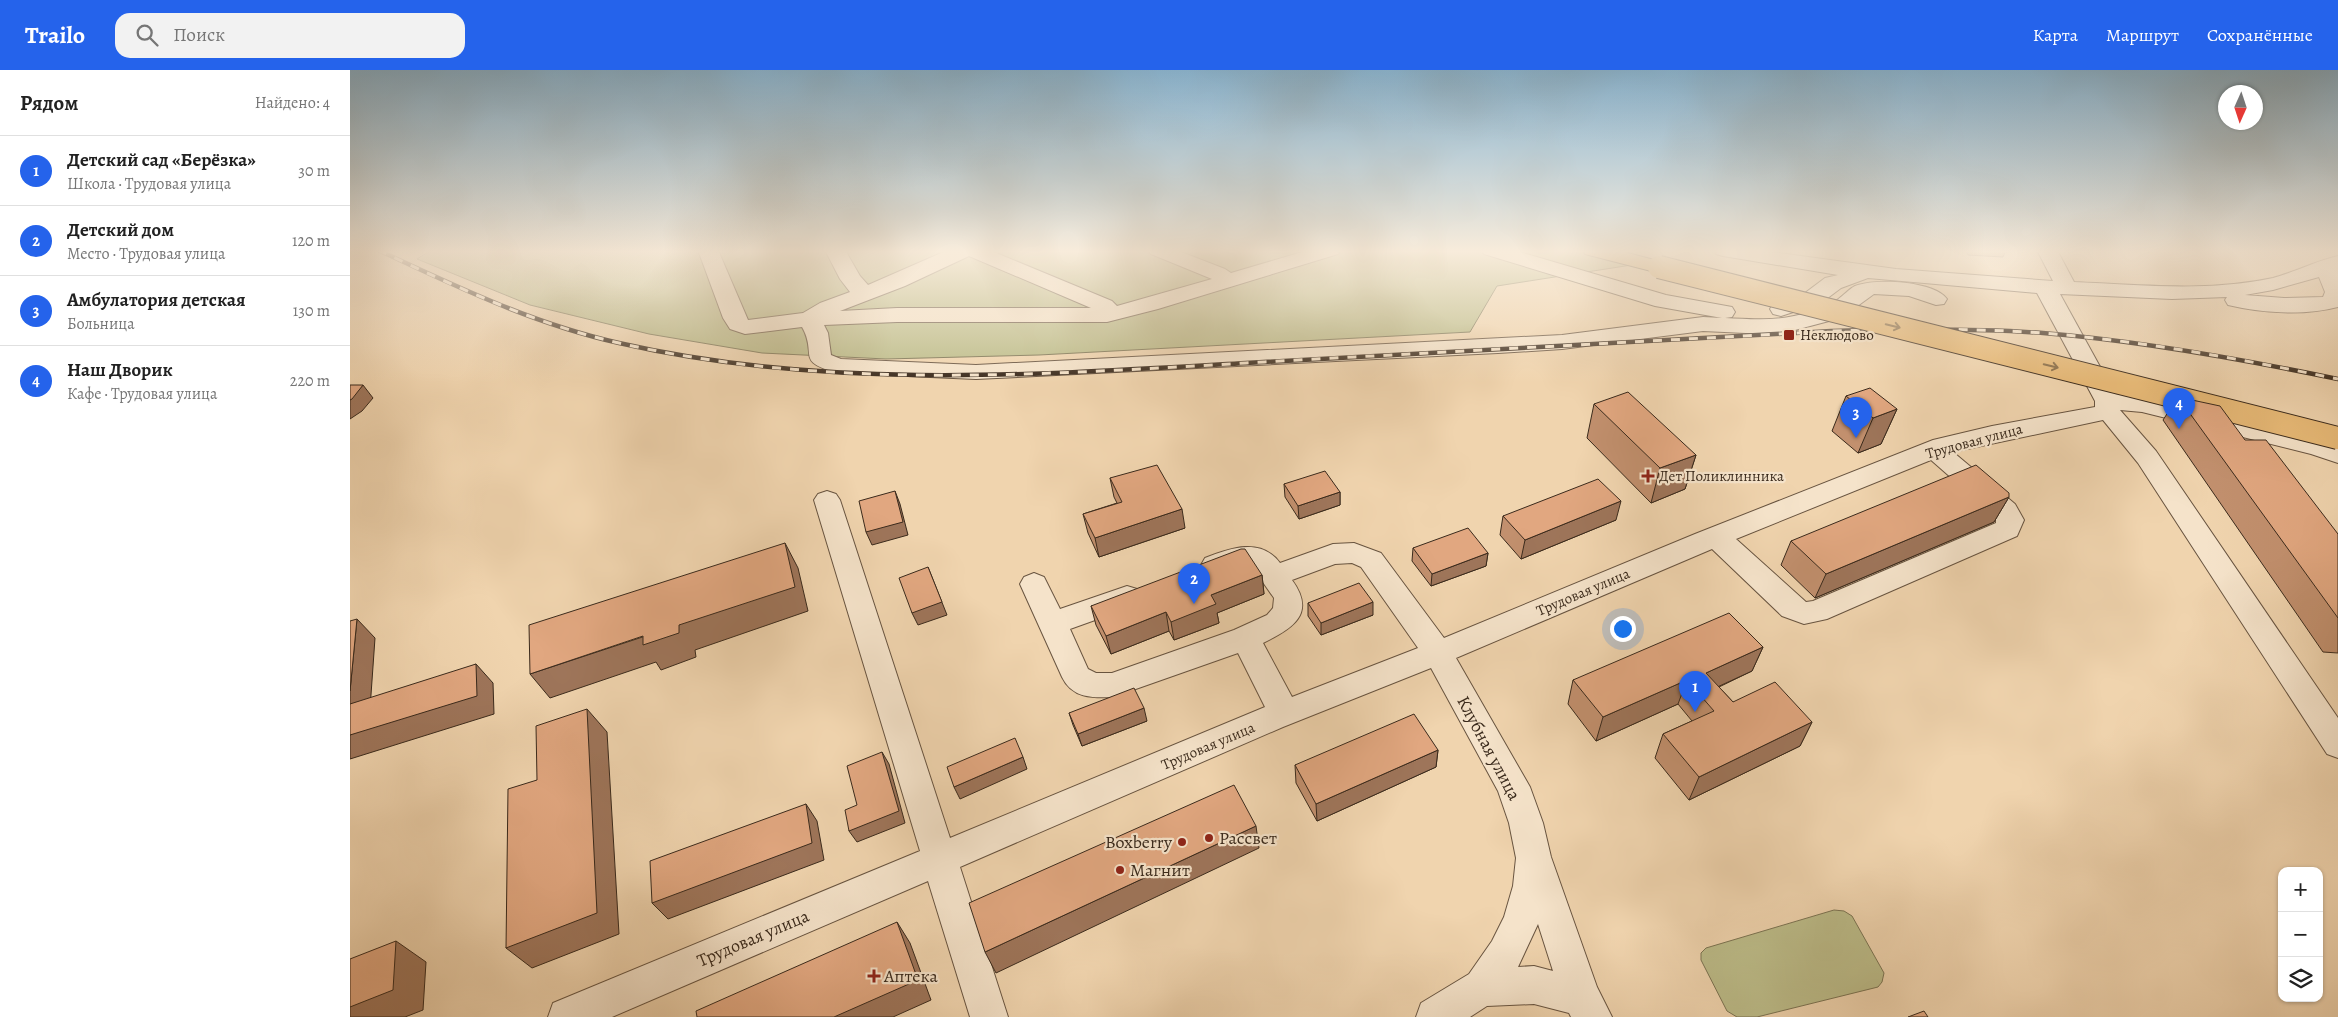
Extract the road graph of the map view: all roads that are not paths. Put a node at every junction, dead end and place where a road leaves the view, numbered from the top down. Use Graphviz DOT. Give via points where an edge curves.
graph roads {
  1 [pos="725,294"];
  2 [pos="864,294"];
  3 [pos="1076,294"];
  4 [pos="1172,294"];
  5 [pos="1637,294"];
  6 [pos="1767,294"];
  7 [pos="1817,294"];
  8 [pos="1858,294"];
  9 [pos="1929,294"];
  10 [pos="2059,294"];
  11 [pos="2194,294"];
  12 [pos="2335,294"];
  13 [pos="1936,299"];
  14 [pos="1694,308"];
  15 [pos="1114,314"];
  16 [pos="809,319"];
  17 [pos="1671,328"];
  18 [pos="2108,406"];
  19 [pos="2338,438"];
  20 [pos="1934,450"];
  21 [pos="2338,454"];
  22 [pos="827,500"];
  23 [pos="1716,537"];
  24 [pos="1190,574"];
  25 [pos="1274,576"];
  26 [pos="1034,584"];
  27 [pos="1153,587"];
  28 [pos="1052,624"];
  29 [pos="1245,638"];
  30 [pos="1438,653"];
  31 [pos="1285,714"];
  32 [pos="2338,744"];
  33 [pos="1534,858"];
  34 [pos="939,860"];
  35 [pos="1482,987"];
  36 [pos="1587,1007"];
  37 [pos="567,1017"];
  38 [pos="989,1017"];
  39 [pos="1435,1017"];
  1 -- 16 [label="street" via="734,318 745,327"];
  2 -- 16 [label="street"];
  3 -- 15 [label="street"];
  4 -- 15 [label="street"];
  5 -- 14 [label="street"];
  6 -- 19 [label="main road, one-way, bridge"];
  7 -- 14 [label="street" via="1782,309 1753,313"];
  8 -- 17 [label="street" via="1844,305 1795,323 1767,327 1702,324"];
  9 -- 13 [label="street"];
  10 -- 18 [label="street"];
  11 -- 12 [label="street" via="2306,306 2332,302"];
  14 -- 17 [label="street"];
  15 -- 16 [label="street" via="897,315"];
  16 -- 17 [label="street" via="817,333 820,358 826,362 840,366 961,372 1562,342"];
  18 -- 20 [label="street, Трудовая улица" via="2086,417 1992,434"];
  18 -- 21 [label="street, Трудовая улица" via="2142,404"];
  18 -- 32 [label="street" via="2147,457"];
  20 -- 23 [label="street, Трудовая улица"];
  20 -- 23 [label="street" via="2006,510 2011,520 2007,529 1804,614 1792,608"];
  22 -- 34 [label="street"];
  23 -- 30 [label="street, Трудовая улица"];
  24 -- 25 [label="street" via="1235,557 1248,556 1263,560"];
  25 -- 29 [label="street" via="1288,596 1288,611 1277,623"];
  25 -- 30 [label="street, Клубная улица" via="1333,554 1354,553 1371,560"];
  26 -- 28 [label="street"];
  27 -- 28 [label="street"];
  28 -- 29 [label="street" via="1077,677 1091,686 1113,685"];
  29 -- 31 [label="street"];
  30 -- 31 [label="street, Трудовая улица"];
  30 -- 33 [label="street, Клубная улица" via="1513,787 1526,822"];
  31 -- 34 [label="street, Трудовая улица"];
  33 -- 35 [label="street, Клубная улица" via="1531,886 1521,922 1505,954"];
  33 -- 36 [label="street"];
  34 -- 37 [label="street, Трудовая улица"];
  34 -- 38 [label="street"];
  35 -- 36 [label="street" via="1534,985"];
  35 -- 39 [label="street, Клубная улица"];
}
